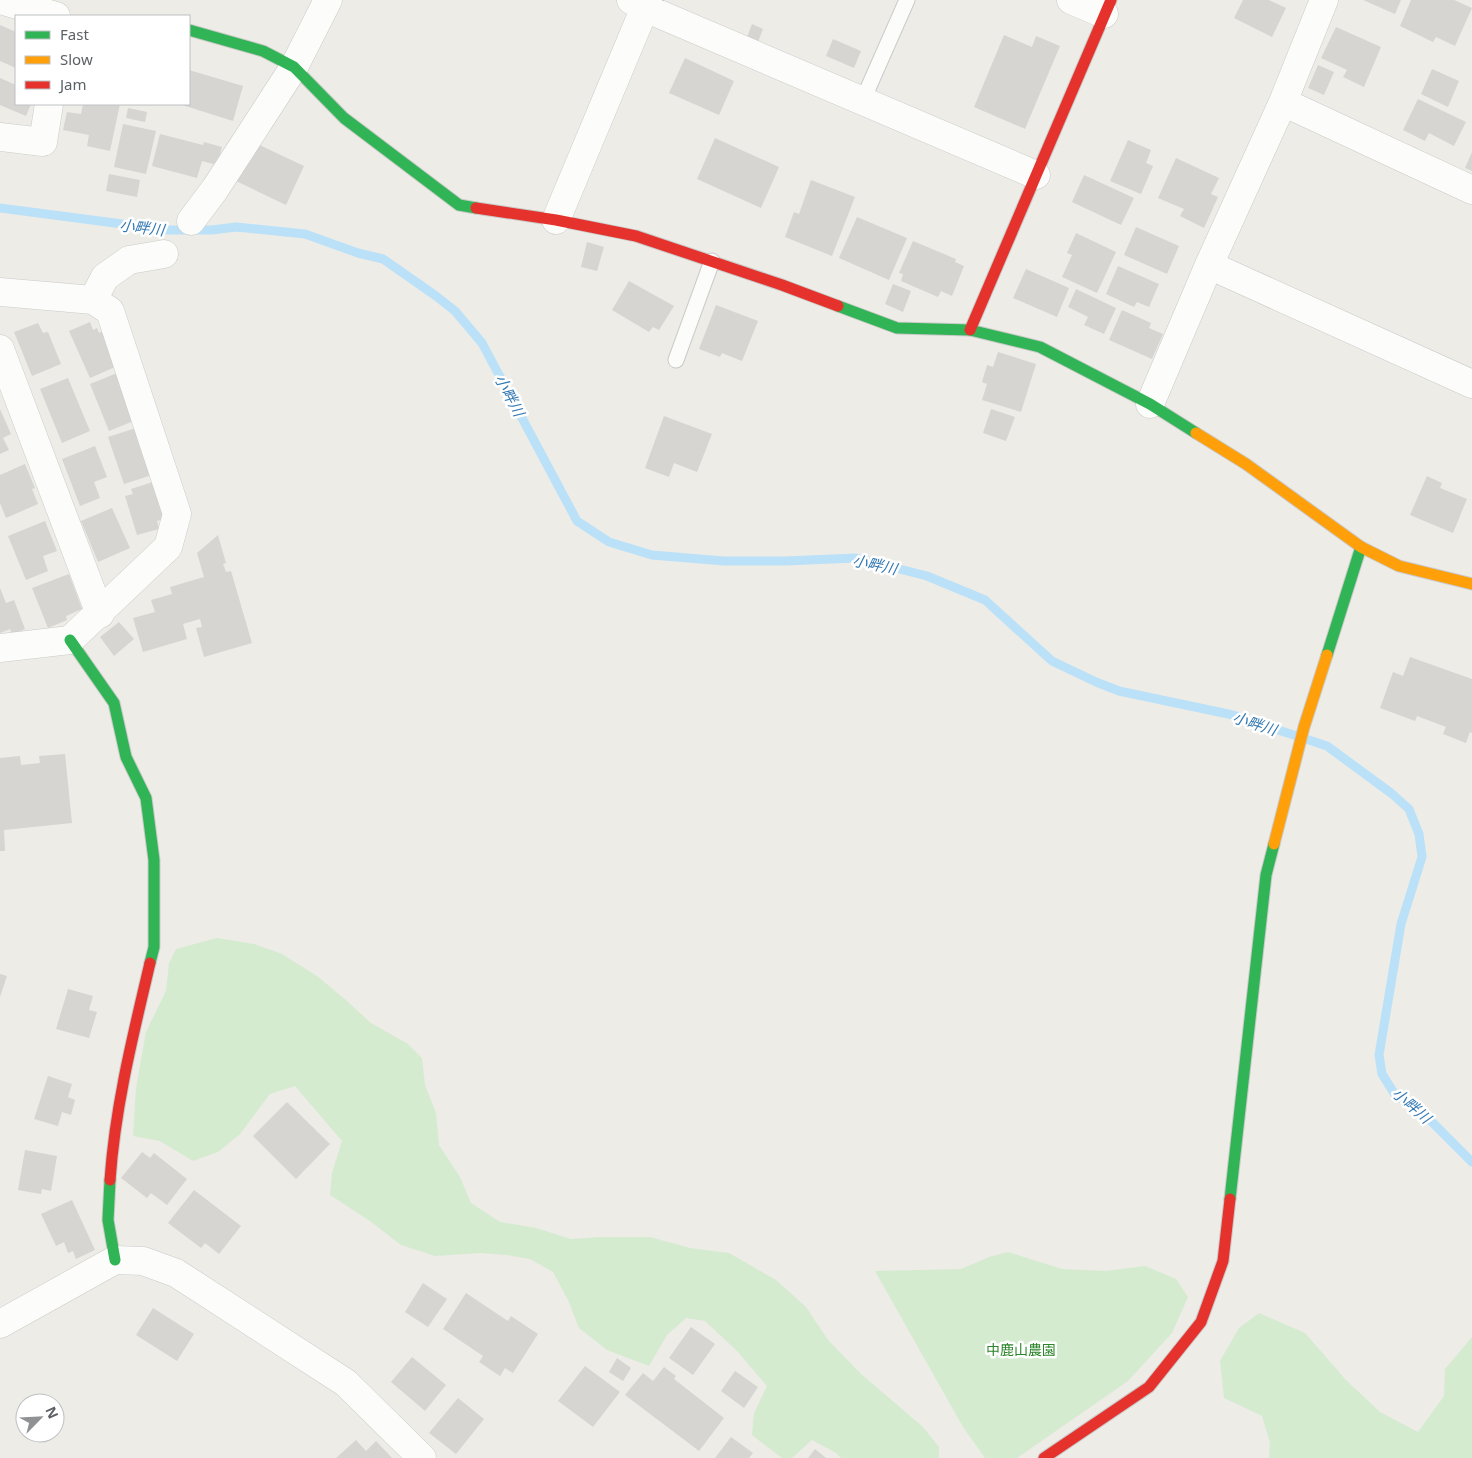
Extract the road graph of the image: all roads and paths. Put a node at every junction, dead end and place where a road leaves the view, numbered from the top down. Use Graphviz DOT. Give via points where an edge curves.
graph roads {
  1 [pos="0,0"];
  2 [pos="328,0"];
  3 [pos="906,0"];
  4 [pos="1071,0"];
  5 [pos="1324,0"];
  6 [pos="641,3"];
  7 [pos="1107,7"];
  8 [pos="52,15"];
  9 [pos="190,30"];
  10 [pos="294,67"];
  11 [pos="862,102"];
  12 [pos="1283,102"];
  13 [pos="49,105"];
  14 [pos="0,137"];
  15 [pos="1036,175"];
  16 [pos="1472,190"];
  17 [pos="556,220"];
  18 [pos="191,221"];
  19 [pos="164,254"];
  20 [pos="712,261"];
  21 [pos="1209,265"];
  22 [pos="0,292"];
  23 [pos="93,300"];
  24 [pos="970,330"];
  25 [pos="0,349"];
  26 [pos="676,360"];
  27 [pos="1472,384"];
  28 [pos="1150,404"];
  29 [pos="1361,548"];
  30 [pos="1472,584"];
  31 [pos="100,614"];
  32 [pos="70,640"];
  33 [pos="0,648"];
  34 [pos="115,1260"];
  35 [pos="0,1324"];
  36 [pos="422,1458"];
  37 [pos="1044,1458"];
  1 -- 8 [label="street"];
  2 -- 10 [label="street"];
  3 -- 11 [label="lane"];
  4 -- 7 [label="street"];
  5 -- 12 [label="street"];
  6 -- 11 [label="street"];
  6 -- 17 [label="street"];
  7 -- 15 [label="street"];
  9 -- 10 [label="street" via="263,51"];
  10 -- 17 [label="street" via="344,118 459,204"];
  10 -- 18 [label="street"];
  11 -- 15 [label="street"];
  12 -- 16 [label="street"];
  12 -- 21 [label="street"];
  13 -- 14 [label="street" via="43,142"];
  15 -- 24 [label="street"];
  17 -- 20 [label="street" via="636,236"];
  19 -- 23 [label="street" via="129,260 105,277"];
  20 -- 24 [label="street" via="896,328"];
  20 -- 26 [label="lane"];
  21 -- 27 [label="street"];
  21 -- 28 [label="street"];
  22 -- 23 [label="street"];
  23 -- 31 [label="street" via="110,311 177,514 168,547"];
  24 -- 28 [label="street" via="1040,348"];
  25 -- 31 [label="street"];
  28 -- 29 [label="street" via="1246,464"];
  29 -- 30 [label="street" via="1399,566"];
  29 -- 37 [label="street" via="1295,756 1266,875 1223,1261 1217,1279 1201,1322 1149,1387"];
  31 -- 32 [label="street"];
  32 -- 33 [label="street"];
  32 -- 34 [label="street" via="114,703 126,757 146,798 154,860 154,947 128,1055 112,1156 108,1220"];
  34 -- 35 [label="street"];
  34 -- 36 [label="street" via="143,1261 176,1273 346,1383"];
}
